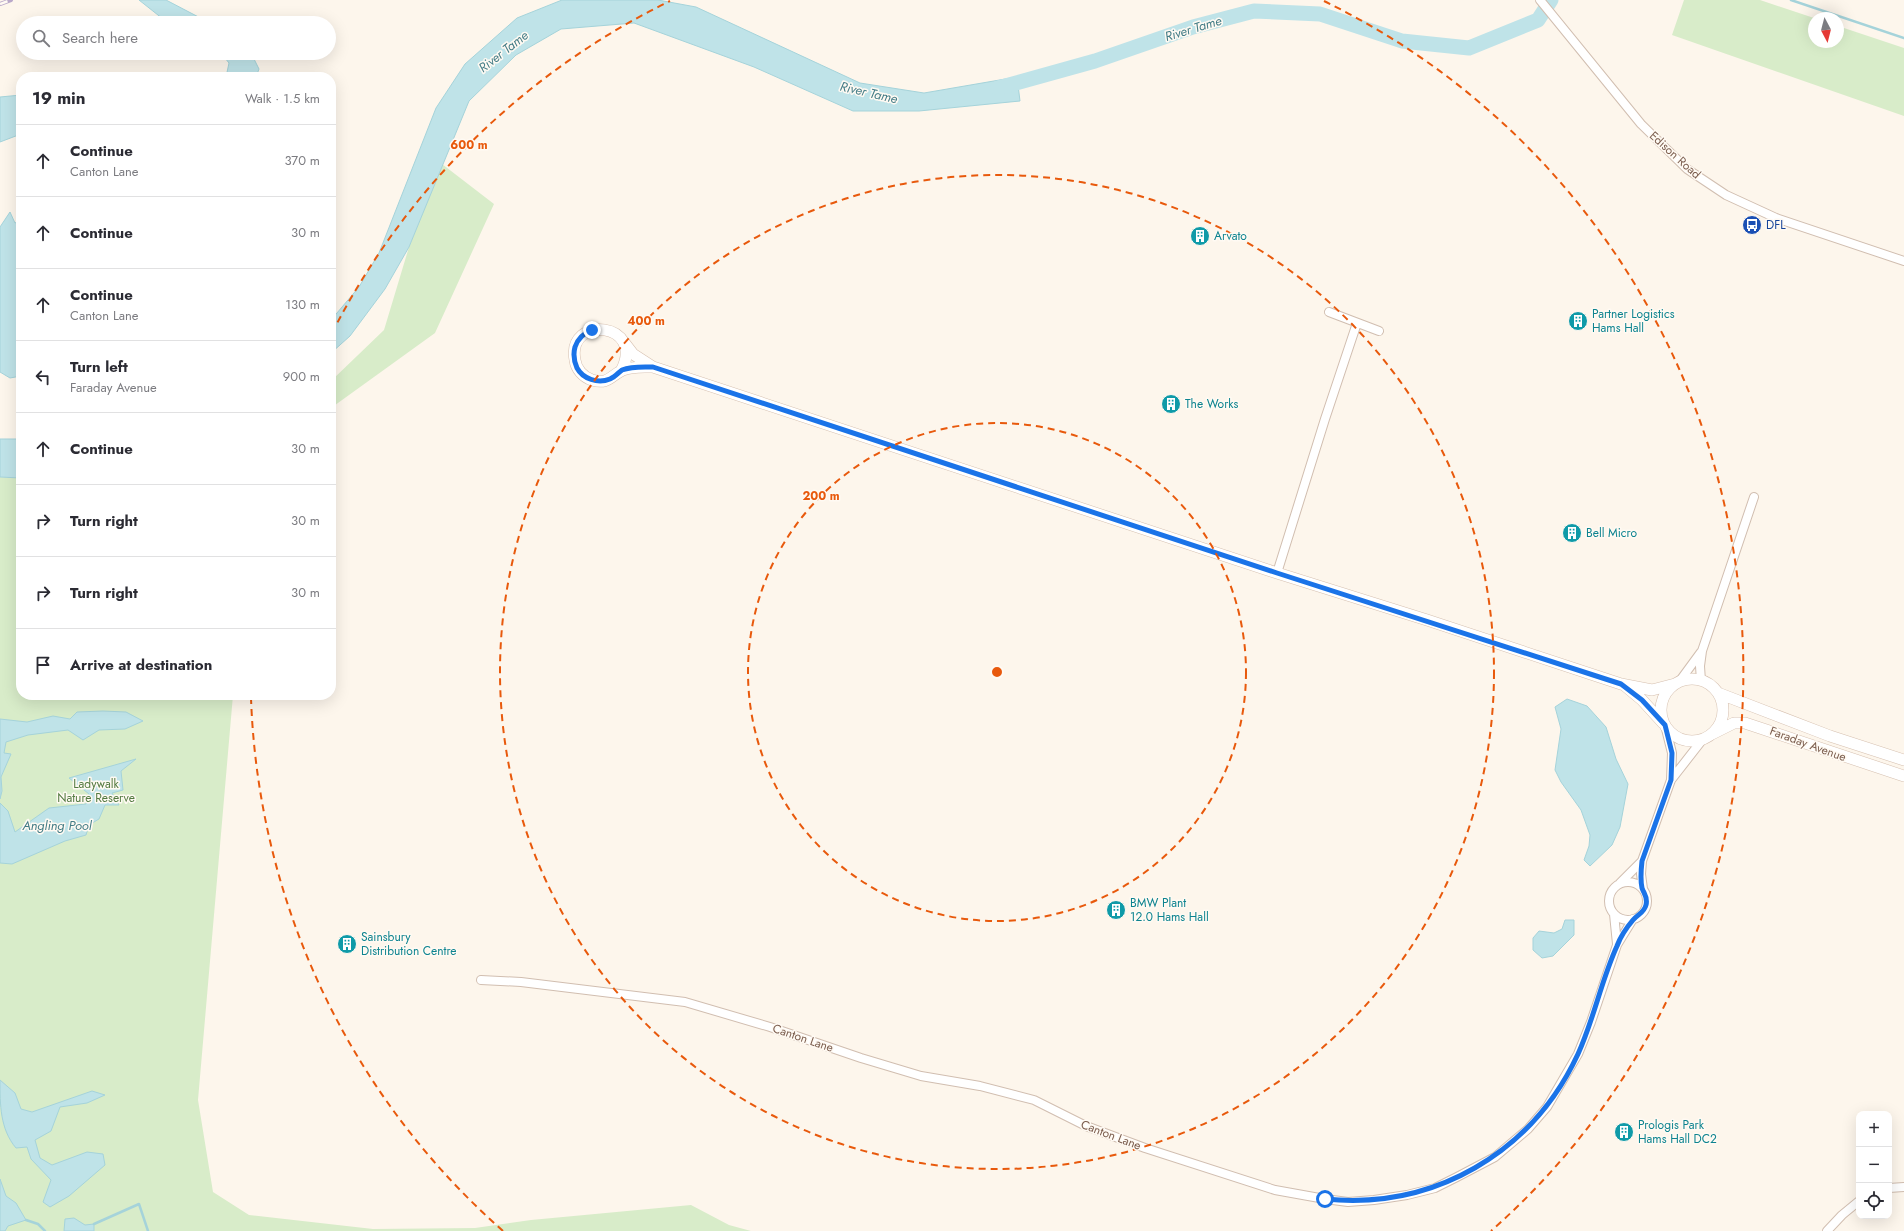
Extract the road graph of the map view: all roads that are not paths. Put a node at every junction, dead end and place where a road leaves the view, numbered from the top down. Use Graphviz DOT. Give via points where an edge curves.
graph roads {
  1 [pos="1540,0"];
  2 [pos="1904,261"];
  3 [pos="1329,312"];
  4 [pos="1357,323"];
  5 [pos="1379,331"];
  6 [pos="623,341"];
  7 [pos="653,367"];
  8 [pos="621,371"];
  9 [pos="1754,497"];
  10 [pos="1277,573"];
  11 [pos="1702,651"];
  12 [pos="1701,681"];
  13 [pos="1677,683"];
  14 [pos="1621,684"];
  15 [pos="1718,693"];
  16 [pos="1665,727"];
  17 [pos="1707,737"];
  18 [pos="1904,760"];
  19 [pos="1904,776"];
  20 [pos="1671,780"];
  21 [pos="1642,861"];
  22 [pos="1619,884"];
  23 [pos="1642,889"];
  24 [pos="1614,914"];
  25 [pos="1633,919"];
  26 [pos="1617,945"];
  27 [pos="481,980"];
  28 [pos="1892,1188"];
  29 [pos="1904,1188"];
  30 [pos="1856,1204"];
  31 [pos="1827,1231"];
  1 -- 2 [label="street, Edison Road" via="1642,124 1687,169 1706,183 1776,218"];
  3 -- 4 [label="street"];
  4 -- 5 [label="street"];
  4 -- 10 [label="street"];
  6 -- 7 [label="street" via="633,354"];
  6 -- 8 [label="street" via="627,356"];
  6 -- 8 [label="street" via="606,329 592,330 578,341 574,355 578,369 592,380 609,380"];
  7 -- 8 [label="street" via="634,367"];
  7 -- 10 [label="street"];
  9 -- 11 [label="street"];
  10 -- 14 [label="street"];
  11 -- 12 [label="street"];
  11 -- 13 [label="street"];
  12 -- 13 [label="street" via="1687,680"];
  12 -- 15 [label="street"];
  13 -- 14 [label="street" via="1652,690"];
  13 -- 16 [label="street" via="1665,694 1661,710"];
  14 -- 16 [label="street" via="1642,700"];
  15 -- 17 [label="street" via="1723,711 1720,725"];
  15 -- 18 [label="street, Faraday Avenue" via="1830,736"];
  16 -- 17 [label="street" via="1682,739 1692,741"];
  16 -- 20 [label="street" via="1672,753"];
  17 -- 19 [label="street, Faraday Avenue" via="1734,723 1745,722"];
  17 -- 20 [label="street"];
  20 -- 21 [label="street"];
  21 -- 22 [label="street"];
  21 -- 23 [label="street"];
  22 -- 23 [label="street" via="1632,882"];
  22 -- 24 [label="street" via="1610,894 1609,902"];
  23 -- 25 [label="street" via="1647,895 1646,904 1642,913"];
  24 -- 25 [label="street" via="1620,918"];
  24 -- 26 [label="street, Canton Lane"];
  25 -- 26 [label="street, Canton Lane"];
  26 -- 27 [label="street, Canton Lane" via="1578,1054 1547,1107 1528,1129 1495,1157 1435,1188 1407,1195 1348,1202 1275,1190 1086,1126 1034,1100 980,1086 921,1076 685,1002 521,982"];
  28 -- 29 [label="street"];
  30 -- 31 [label="street"];
}
